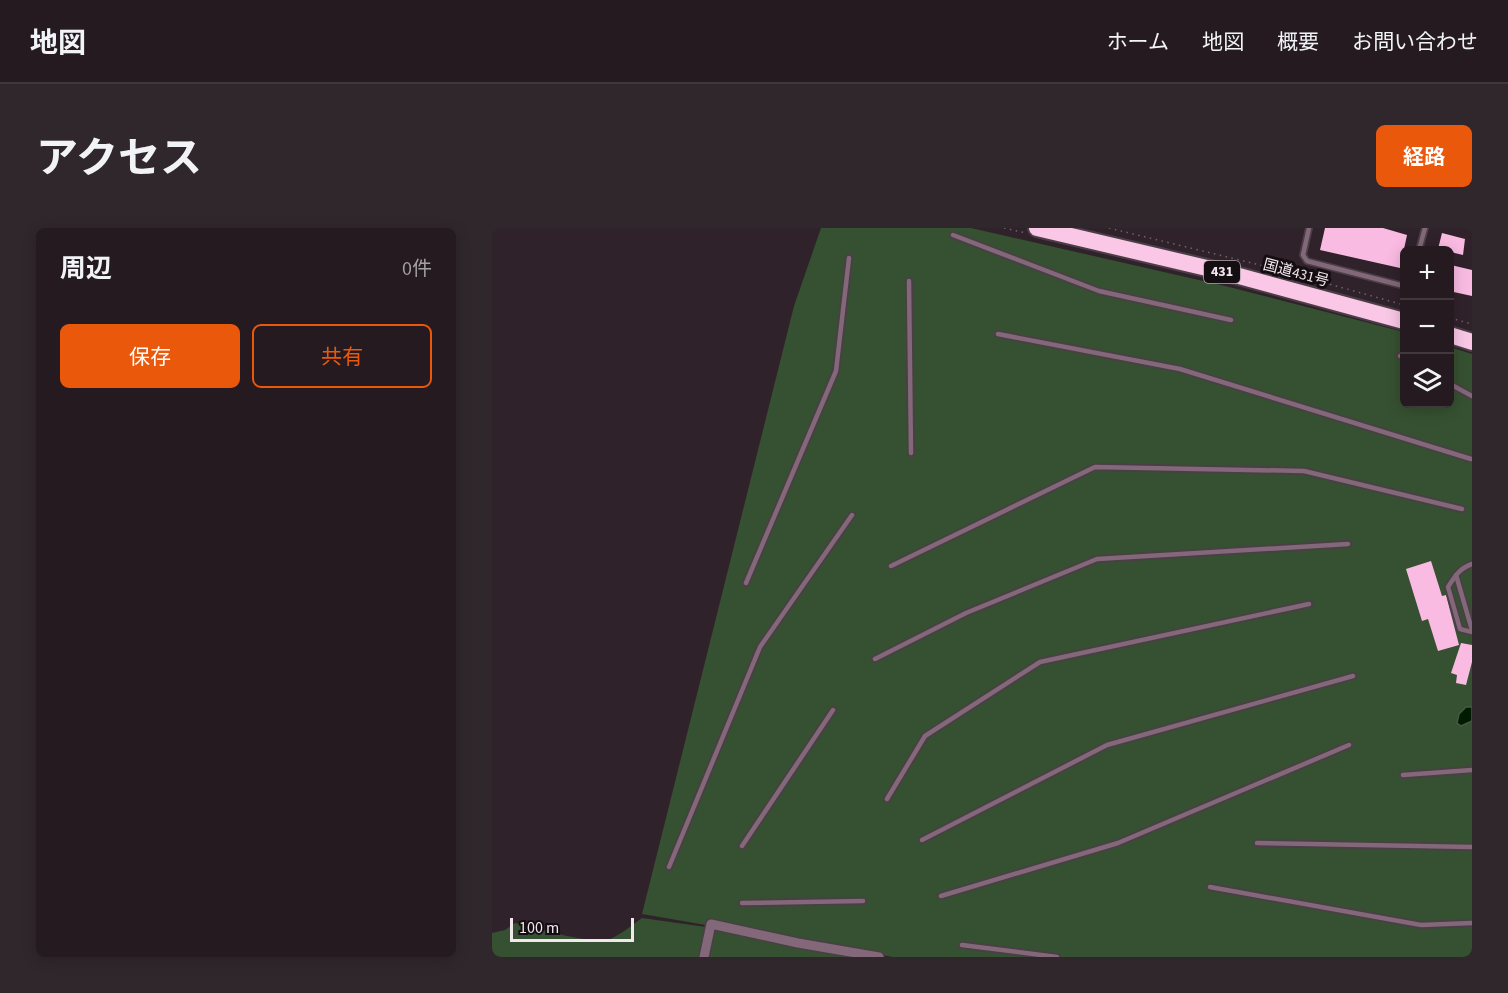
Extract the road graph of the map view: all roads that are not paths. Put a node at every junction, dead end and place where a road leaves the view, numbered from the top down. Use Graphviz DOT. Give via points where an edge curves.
graph roads {
  1 [pos="1037,228"];
  2 [pos="1084,228"];
  3 [pos="1309,228"];
  4 [pos="1425,228"];
  5 [pos="953,235"];
  6 [pos="1420,246"];
  7 [pos="849,258"];
  8 [pos="909,281"];
  9 [pos="1400,285"];
  10 [pos="1400,310"];
  11 [pos="1231,320"];
  12 [pos="1400,320"];
  13 [pos="1454,326"];
  14 [pos="1472,331"];
  15 [pos="998,334"];
  16 [pos="1454,337"];
  17 [pos="1472,342"];
  18 [pos="1454,387"];
  19 [pos="1472,396"];
  20 [pos="911,453"];
  21 [pos="1471,459"];
  22 [pos="1462,509"];
  23 [pos="852,515"];
  24 [pos="1348,544"];
  25 [pos="1472,564"];
  26 [pos="891,566"];
  27 [pos="1456,574"];
  28 [pos="746,583"];
  29 [pos="1309,604"];
  30 [pos="1472,631"];
  31 [pos="876,659"];
  32 [pos="1353,676"];
  33 [pos="833,710"];
  34 [pos="1349,745"];
  35 [pos="1472,770"];
  36 [pos="1403,775"];
  37 [pos="887,798"];
  38 [pos="922,840"];
  39 [pos="1257,843"];
  40 [pos="742,846"];
  41 [pos="1472,847"];
  42 [pos="669,867"];
  43 [pos="1210,887"];
  44 [pos="941,896"];
  45 [pos="863,901"];
  46 [pos="742,903"];
  47 [pos="1472,923"];
  48 [pos="962,945"];
  49 [pos="704,957"];
  50 [pos="879,957"];
  51 [pos="1058,957"];
  1 -- 12 [label="highway, 国道431号 / 431" via="1228,273"];
  2 -- 10 [label="highway, 国道431号 / 431" via="1228,262"];
  3 -- 9 [label="lane" via="1303,255 1307,261"];
  4 -- 6 [label="lane"];
  5 -- 11 [label="lane" via="1099,291"];
  7 -- 28 [label="lane" via="836,371"];
  8 -- 20 [label="lane"];
  13 -- 14 [label="highway"];
  15 -- 21 [label="lane" via="1180,369"];
  16 -- 17 [label="highway"];
  18 -- 19 [label="lane"];
  22 -- 26 [label="lane" via="1304,471 1095,467"];
  23 -- 42 [label="lane" via="760,647"];
  24 -- 31 [label="lane" via="1097,559 966,613"];
  25 -- 27 [label="lane"];
  27 -- 30 [label="lane"];
  27 -- 30 [label="lane" via="1448,587 1460,629"];
  29 -- 37 [label="lane" via="1040,662 925,736"];
  32 -- 38 [label="lane" via="1107,745"];
  33 -- 40 [label="lane"];
  34 -- 44 [label="lane" via="1118,843"];
  35 -- 36 [label="lane"];
  39 -- 41 [label="lane"];
  43 -- 47 [label="lane" via="1421,924"];
  45 -- 46 [label="lane"];
  48 -- 51 [label="lane"];
  49 -- 50 [label="street" via="711,924"];
}
